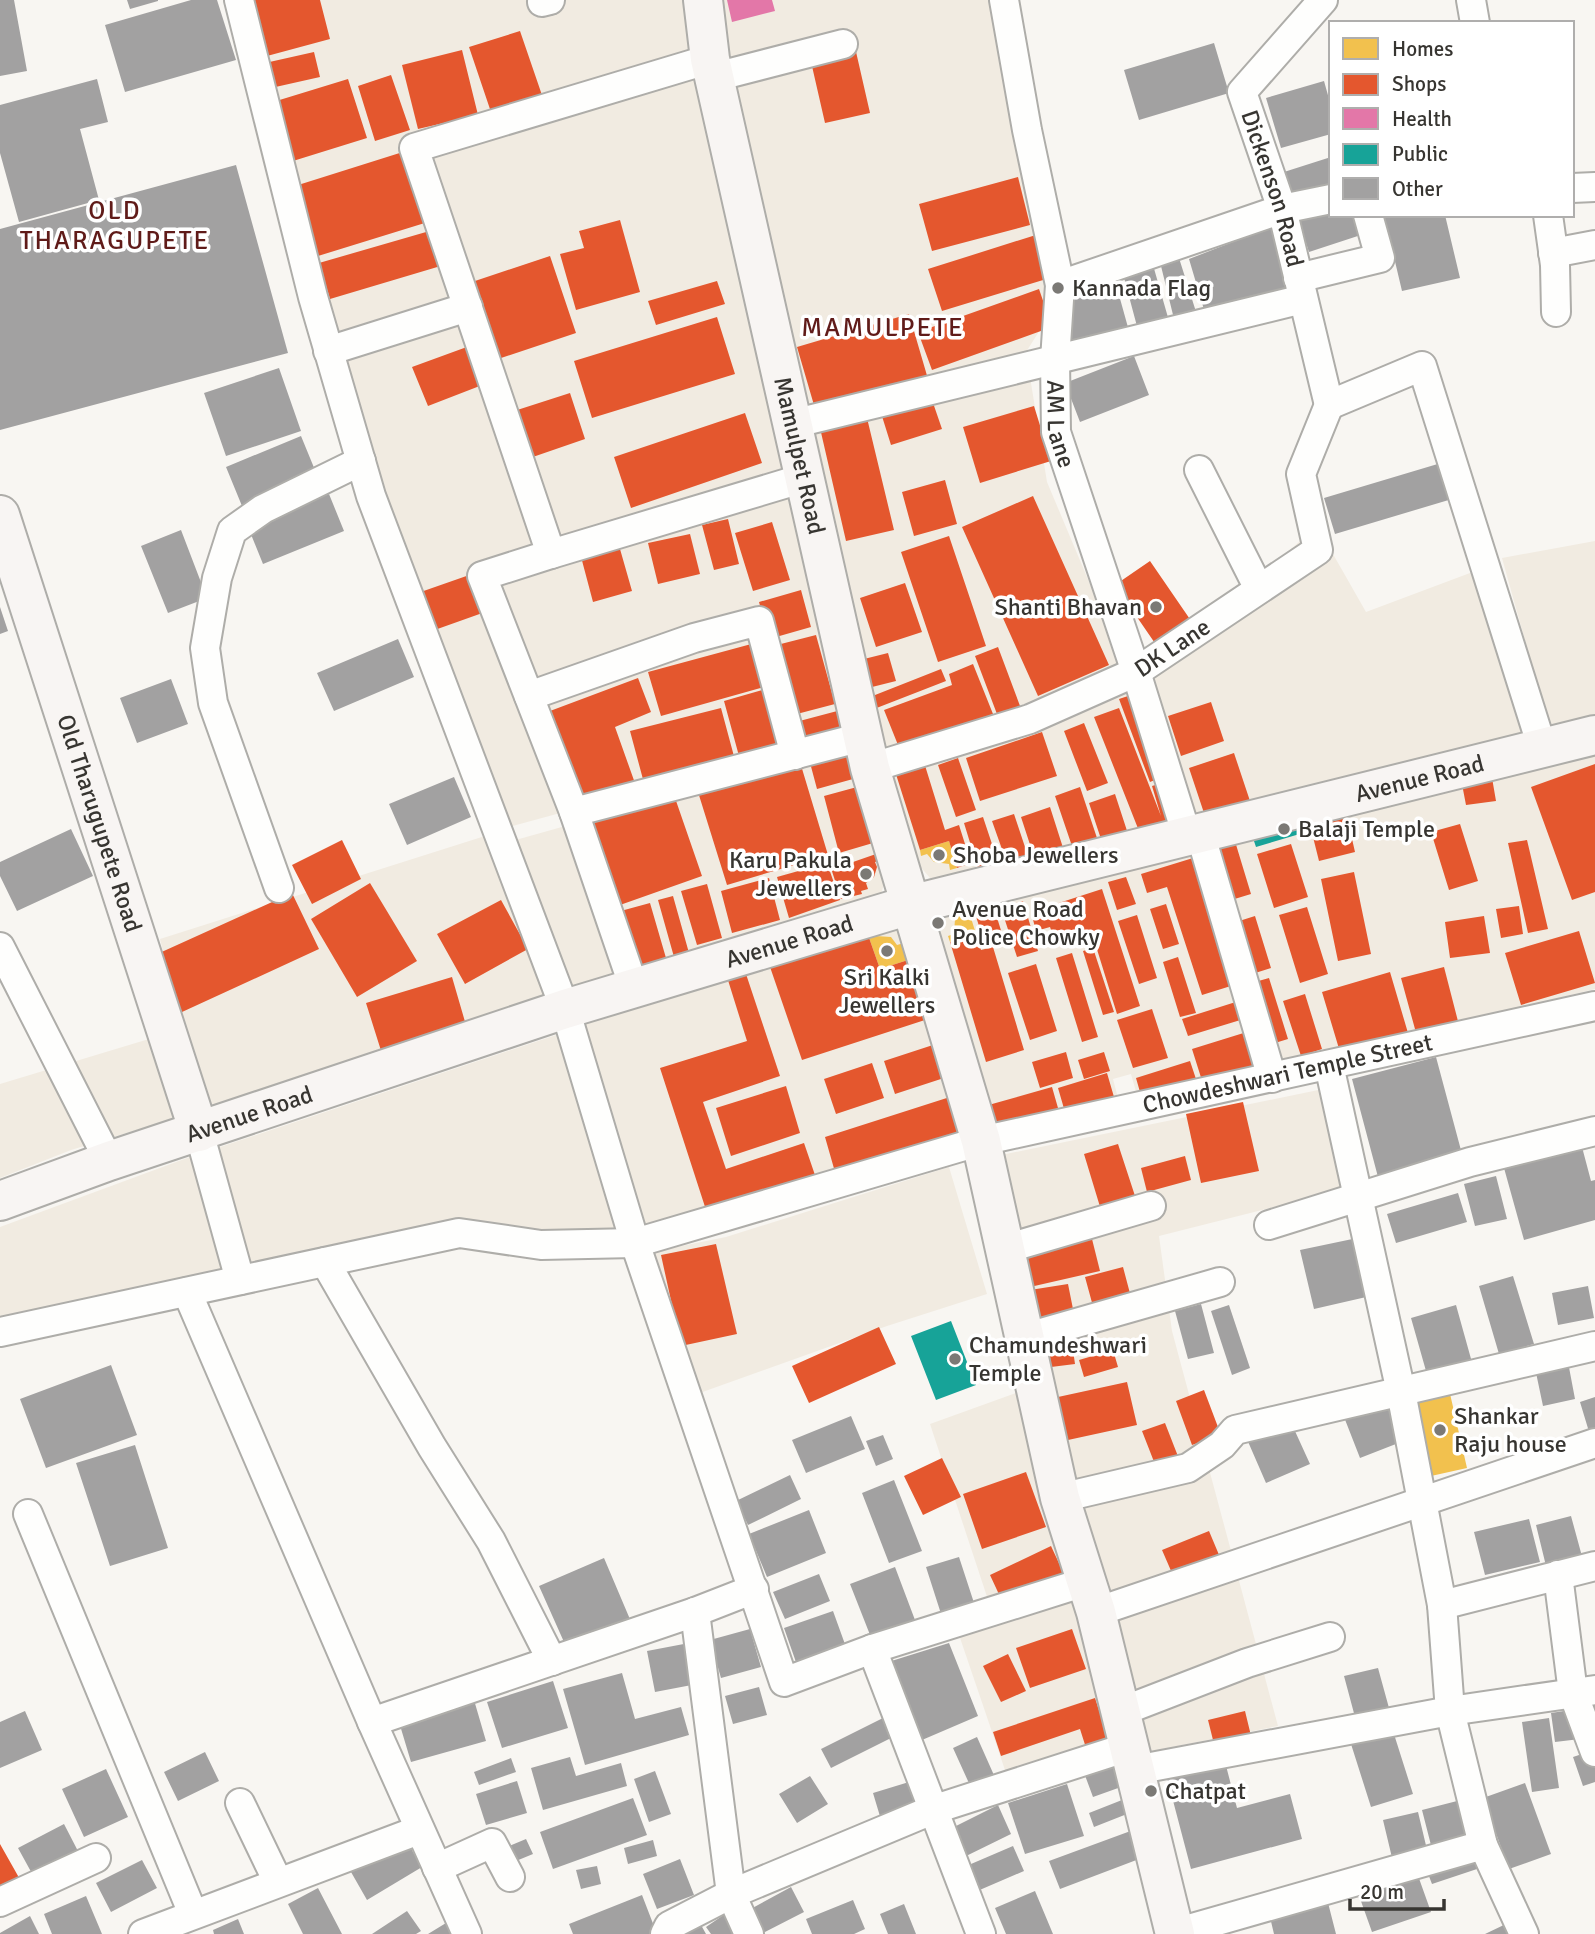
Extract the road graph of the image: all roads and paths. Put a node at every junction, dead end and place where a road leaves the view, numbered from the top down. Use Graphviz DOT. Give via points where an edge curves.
graph roads {
  1 [pos="239,0"];
  2 [pos="703,0"];
  3 [pos="1004,0"];
  4 [pos="1323,0"];
  5 [pos="1471,0"];
  6 [pos="1475,21"];
  7 [pos="843,44"];
  8 [pos="712,68"];
  9 [pos="1595,187"];
  10 [pos="1574,188"];
  11 [pos="1329,199"];
  12 [pos="1282,209"];
  13 [pos="1369,217"];
  14 [pos="1548,217"];
  15 [pos="1595,245"];
  16 [pos="1553,253"];
  17 [pos="1060,285"];
  18 [pos="1300,288"];
  19 [pos="467,307"];
  20 [pos="1556,312"];
  21 [pos="328,351"];
  22 [pos="1055,360"];
  23 [pos="1329,405"];
  24 [pos="792,424"];
  25 [pos="361,461"];
  26 [pos="1199,470"];
  27 [pos="804,478"];
  28 [pos="0,515"];
  29 [pos="551,554"];
  30 [pos="1259,589"];
  31 [pos="1136,672"];
  32 [pos="529,696"];
  33 [pos="1595,734"];
  34 [pos="1542,747"];
  35 [pos="866,753"];
  36 [pos="795,755"];
  37 [pos="574,811"];
  38 [pos="1194,834"];
  39 [pos="279,888"];
  40 [pos="910,905"];
  41 [pos="0,947"];
  42 [pos="634,988"];
  43 [pos="1595,1006"];
  44 [pos="565,1009"];
  45 [pos="1329,1065"];
  46 [pos="1272,1078"];
  47 [pos="1595,1131"];
  48 [pos="200,1132"];
  49 [pos="981,1141"];
  50 [pos="109,1161"];
  51 [pos="1358,1199"];
  52 [pos="0,1201"];
  53 [pos="1152,1206"];
  54 [pos="1269,1225"];
  55 [pos="635,1243"];
  56 [pos="1005,1249"];
  57 [pos="325,1262"];
  58 [pos="240,1280"];
  59 [pos="1220,1282"];
  60 [pos="187,1292"];
  61 [pos="0,1332"];
  62 [pos="1024,1338"];
  63 [pos="1595,1346"];
  64 [pos="1401,1392"];
  65 [pos="1595,1443"];
  66 [pos="1060,1498"];
  67 [pos="1421,1501"];
  68 [pos="28,1514"];
  69 [pos="1595,1566"];
  70 [pos="1558,1575"];
  71 [pos="754,1589"];
  72 [pos="1091,1597"];
  73 [pos="1442,1605"];
  74 [pos="695,1612"];
  75 [pos="1330,1637"];
  76 [pos="872,1649"];
  77 [pos="552,1661"];
  78 [pos="1584,1692"];
  79 [pos="1450,1712"];
  80 [pos="372,1722"];
  81 [pos="1128,1743"];
  82 [pos="1595,1752"];
  83 [pos="240,1803"];
  84 [pos="932,1810"];
  85 [pos="419,1830"];
  86 [pos="1483,1845"];
  87 [pos="96,1858"];
  88 [pos="436,1868"];
  89 [pos="510,1877"];
  90 [pos="278,1882"];
  91 [pos="731,1894"];
  92 [pos="0,1902"];
  93 [pos="193,1914"];
  94 [pos="143,1934"];
  95 [pos="467,1934"];
  96 [pos="665,1934"];
  97 [pos="749,1934"];
  98 [pos="981,1934"];
  99 [pos="1175,1934"];
  100 [pos="1524,1934"];
  1 -- 21 [label="street"];
  2 -- 8 [label="street, Mamulpet Road"];
  3 -- 17 [label="street, AM Lane"];
  4 -- 12 [label="street, Dickenson Road" via="1242,92"];
  5 -- 6 [label="street"];
  7 -- 8 [label="street"];
  8 -- 19 [label="street" via="414,148"];
  8 -- 24 [label="street, Mamulpet Road"];
  9 -- 10 [label="street"];
  11 -- 12 [label="street"];
  12 -- 17 [label="street"];
  12 -- 18 [label="street, Dickenson Road"];
  13 -- 18 [label="street" via="1380,258"];
  14 -- 16 [label="street"];
  15 -- 16 [label="street"];
  16 -- 20 [label="street"];
  17 -- 22 [label="street, AM Lane"];
  18 -- 22 [label="street"];
  18 -- 23 [label="street, Dickenson Road"];
  19 -- 21 [label="street"];
  19 -- 29 [label="street"];
  21 -- 25 [label="street"];
  22 -- 24 [label="street"];
  22 -- 31 [label="street, AM Lane" via="1056,432"];
  23 -- 30 [label="street, DK Lane" via="1301,474 1318,550"];
  23 -- 34 [label="street" via="1422,366"];
  24 -- 27 [label="street, Mamulpet Road"];
  25 -- 39 [label="street" via="263,509 232,531 218,578 205,648 213,703"];
  25 -- 44 [label="street"];
  26 -- 30 [label="street"];
  27 -- 29 [label="street"];
  27 -- 35 [label="street, Mamulpet Road"];
  28 -- 48 [label="street, Old Tharugupete Road"];
  29 -- 32 [label="street" via="482,576"];
  30 -- 31 [label="street, DK Lane"];
  31 -- 35 [label="street, DK Lane" via="1030,719"];
  31 -- 38 [label="street, AM Lane"];
  32 -- 36 [label="street" via="694,638 759,621"];
  32 -- 37 [label="street"];
  33 -- 34 [label="street, Avenue Road"];
  34 -- 38 [label="street, Avenue Road"];
  35 -- 36 [label="street, DK Lane"];
  35 -- 40 [label="street, Mamulpet Road"];
  36 -- 37 [label="street, DK Lane"];
  37 -- 42 [label="street"];
  38 -- 40 [label="street, Avenue Road"];
  38 -- 46 [label="street, AM Lane"];
  40 -- 42 [label="street, Avenue Road"];
  40 -- 49 [label="street, Mamulpet Road"];
  41 -- 50 [label="street"];
  42 -- 44 [label="street, Avenue Road"];
  43 -- 45 [label="street, Chowdeshwari Temple Street"];
  44 -- 48 [label="street, Avenue Road"];
  44 -- 55 [label="street"];
  45 -- 46 [label="street, Chowdeshwari Temple Street"];
  45 -- 51 [label="street"];
  46 -- 49 [label="street, Chowdeshwari Temple Street"];
  47 -- 51 [label="street" via="1470,1162"];
  48 -- 50 [label="street, Avenue Road"];
  48 -- 58 [label="street"];
  49 -- 55 [label="street, Chowdeshwari Temple Street"];
  49 -- 56 [label="street, Mamulpet Road"];
  50 -- 52 [label="street, Avenue Road"];
  51 -- 54 [label="street"];
  51 -- 64 [label="street"];
  53 -- 56 [label="street"];
  55 -- 57 [label="street, Chowdeshwari Temple Street" via="541,1245 458,1233"];
  55 -- 71 [label="street"];
  56 -- 62 [label="street, Mamulpet Road"];
  57 -- 58 [label="street, Chowdeshwari Temple Street"];
  57 -- 77 [label="street" via="491,1541"];
  58 -- 60 [label="street, Chowdeshwari Temple Street"];
  59 -- 62 [label="street"];
  60 -- 61 [label="street, Chowdeshwari Temple Street"];
  60 -- 80 [label="street"];
  62 -- 66 [label="street, Mamulpet Road"];
  63 -- 64 [label="street"];
  64 -- 66 [label="street" via="1235,1430 1188,1468"];
  64 -- 67 [label="street"];
  65 -- 67 [label="street"];
  66 -- 72 [label="street, Mamulpet Road"];
  67 -- 72 [label="street"];
  67 -- 73 [label="street"];
  68 -- 93 [label="street"];
  69 -- 70 [label="street"];
  70 -- 73 [label="street"];
  70 -- 78 [label="street"];
  71 -- 74 [label="street"];
  71 -- 76 [label="street" via="784,1682"];
  72 -- 76 [label="street"];
  72 -- 81 [label="street, Mamulpet Road"];
  73 -- 79 [label="street"];
  74 -- 77 [label="street"];
  74 -- 91 [label="street"];
  75 -- 81 [label="street" via="1247,1663"];
  76 -- 84 [label="street"];
  77 -- 80 [label="street"];
  78 -- 79 [label="street"];
  78 -- 82 [label="street"];
  79 -- 81 [label="street"];
  79 -- 86 [label="street"];
  80 -- 85 [label="street"];
  81 -- 84 [label="street"];
  81 -- 99 [label="street, Mamulpet Road"];
  83 -- 90 [label="street"];
  84 -- 91 [label="street"];
  84 -- 98 [label="street"];
  85 -- 88 [label="street"];
  85 -- 90 [label="street"];
  86 -- 99 [label="street"];
  86 -- 100 [label="street"];
  87 -- 92 [label="street"];
  88 -- 89 [label="street" via="492,1843"];
  88 -- 95 [label="street"];
  90 -- 93 [label="street"];
  91 -- 96 [label="street" via="669,1926"];
  91 -- 97 [label="street"];
  93 -- 94 [label="street"];
}
